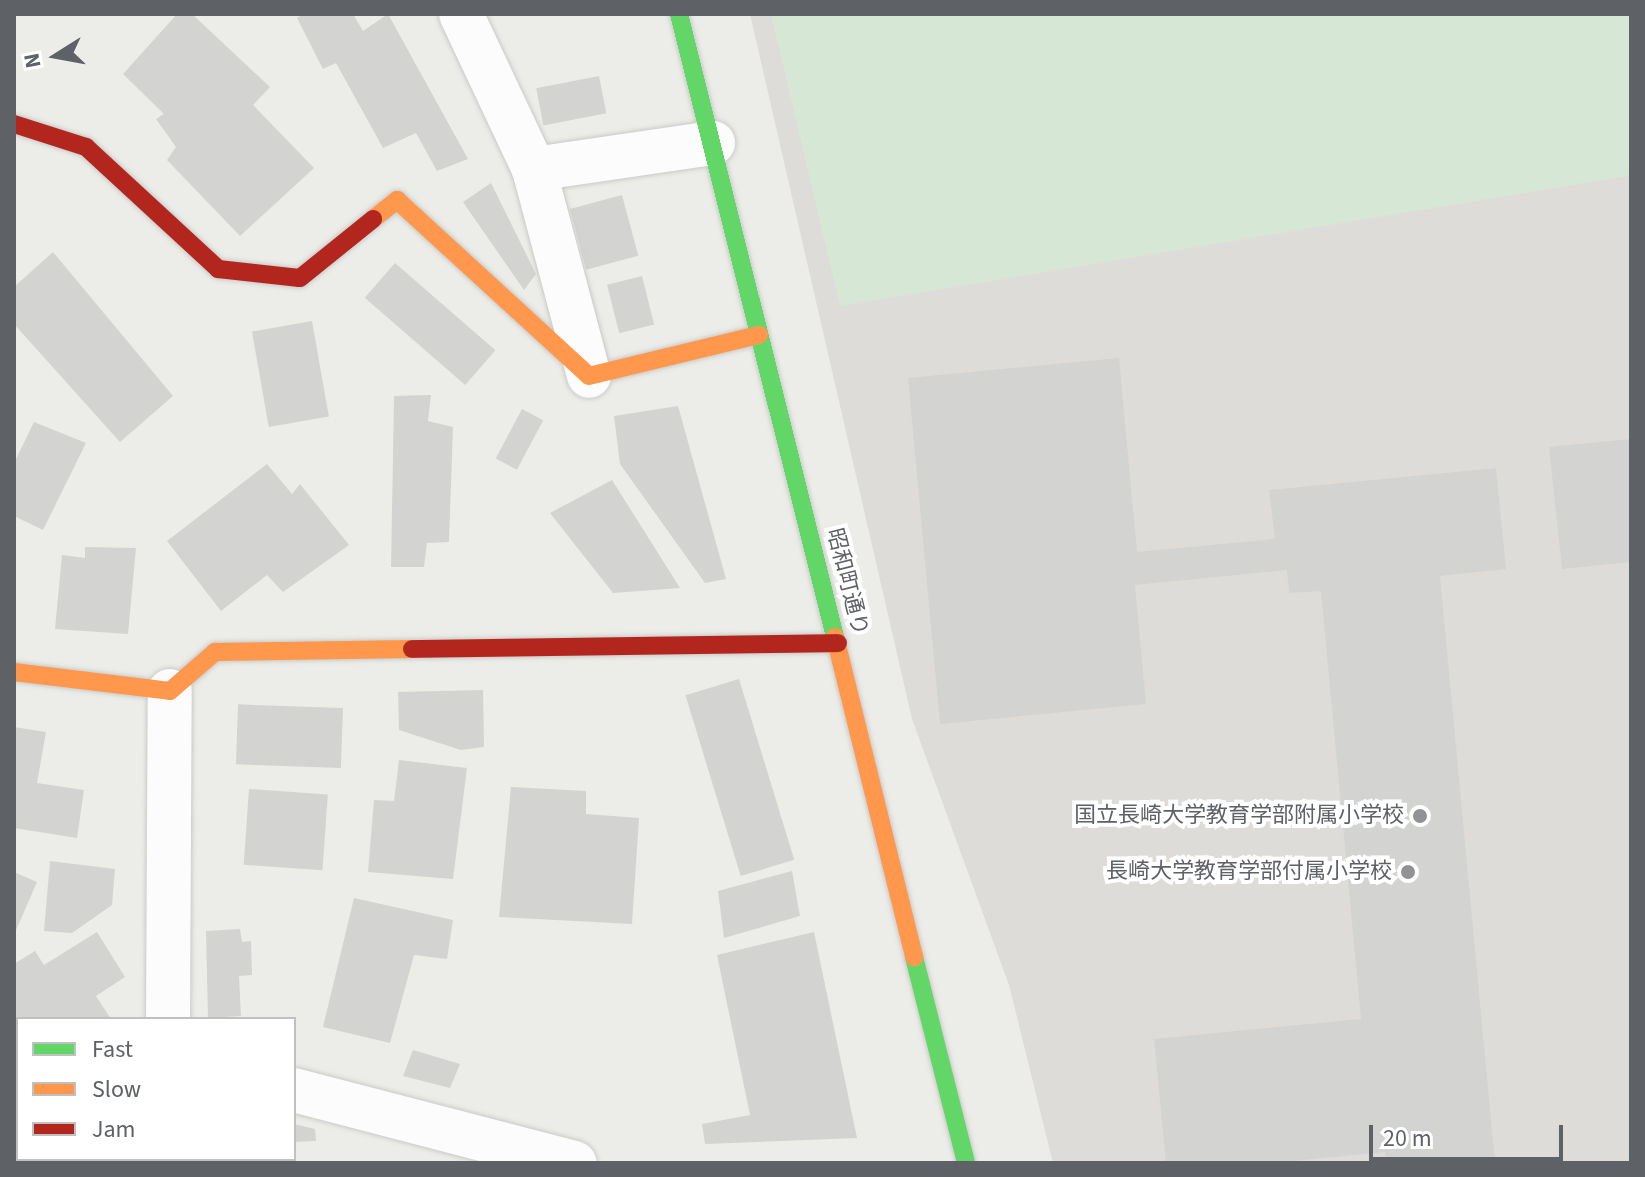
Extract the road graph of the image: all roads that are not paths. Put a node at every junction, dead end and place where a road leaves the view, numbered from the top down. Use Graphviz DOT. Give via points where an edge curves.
graph roads {
  1 [pos="461,14"];
  2 [pos="679,14"];
  3 [pos="14,124"];
  4 [pos="713,143"];
  5 [pos="534,169"];
  6 [pos="759,335"];
  7 [pos="589,376"];
  8 [pos="838,643"];
  9 [pos="14,672"];
  10 [pos="170,691"];
  11 [pos="168,1017"];
  12 [pos="296,1091"];
  13 [pos="966,1162"];
  14 [pos="575,1163"];
  15 [pos="958,1163"];
  1 -- 5 [label="street"];
  2 -- 4 [label="street, 昭和町通り"];
  3 -- 7 [label="street" via="86,147 218,269 300,278 397,200"];
  4 -- 5 [label="street"];
  4 -- 6 [label="street, 昭和町通り"];
  5 -- 7 [label="street"];
  6 -- 7 [label="street"];
  6 -- 8 [label="street, 昭和町通り"];
  8 -- 10 [label="street" via="215,652"];
  8 -- 13 [label="street, 昭和町通り"];
  9 -- 10 [label="street"];
  10 -- 11 [label="street"];
  12 -- 14 [label="street"];
  13 -- 15 [label="street"];
}
